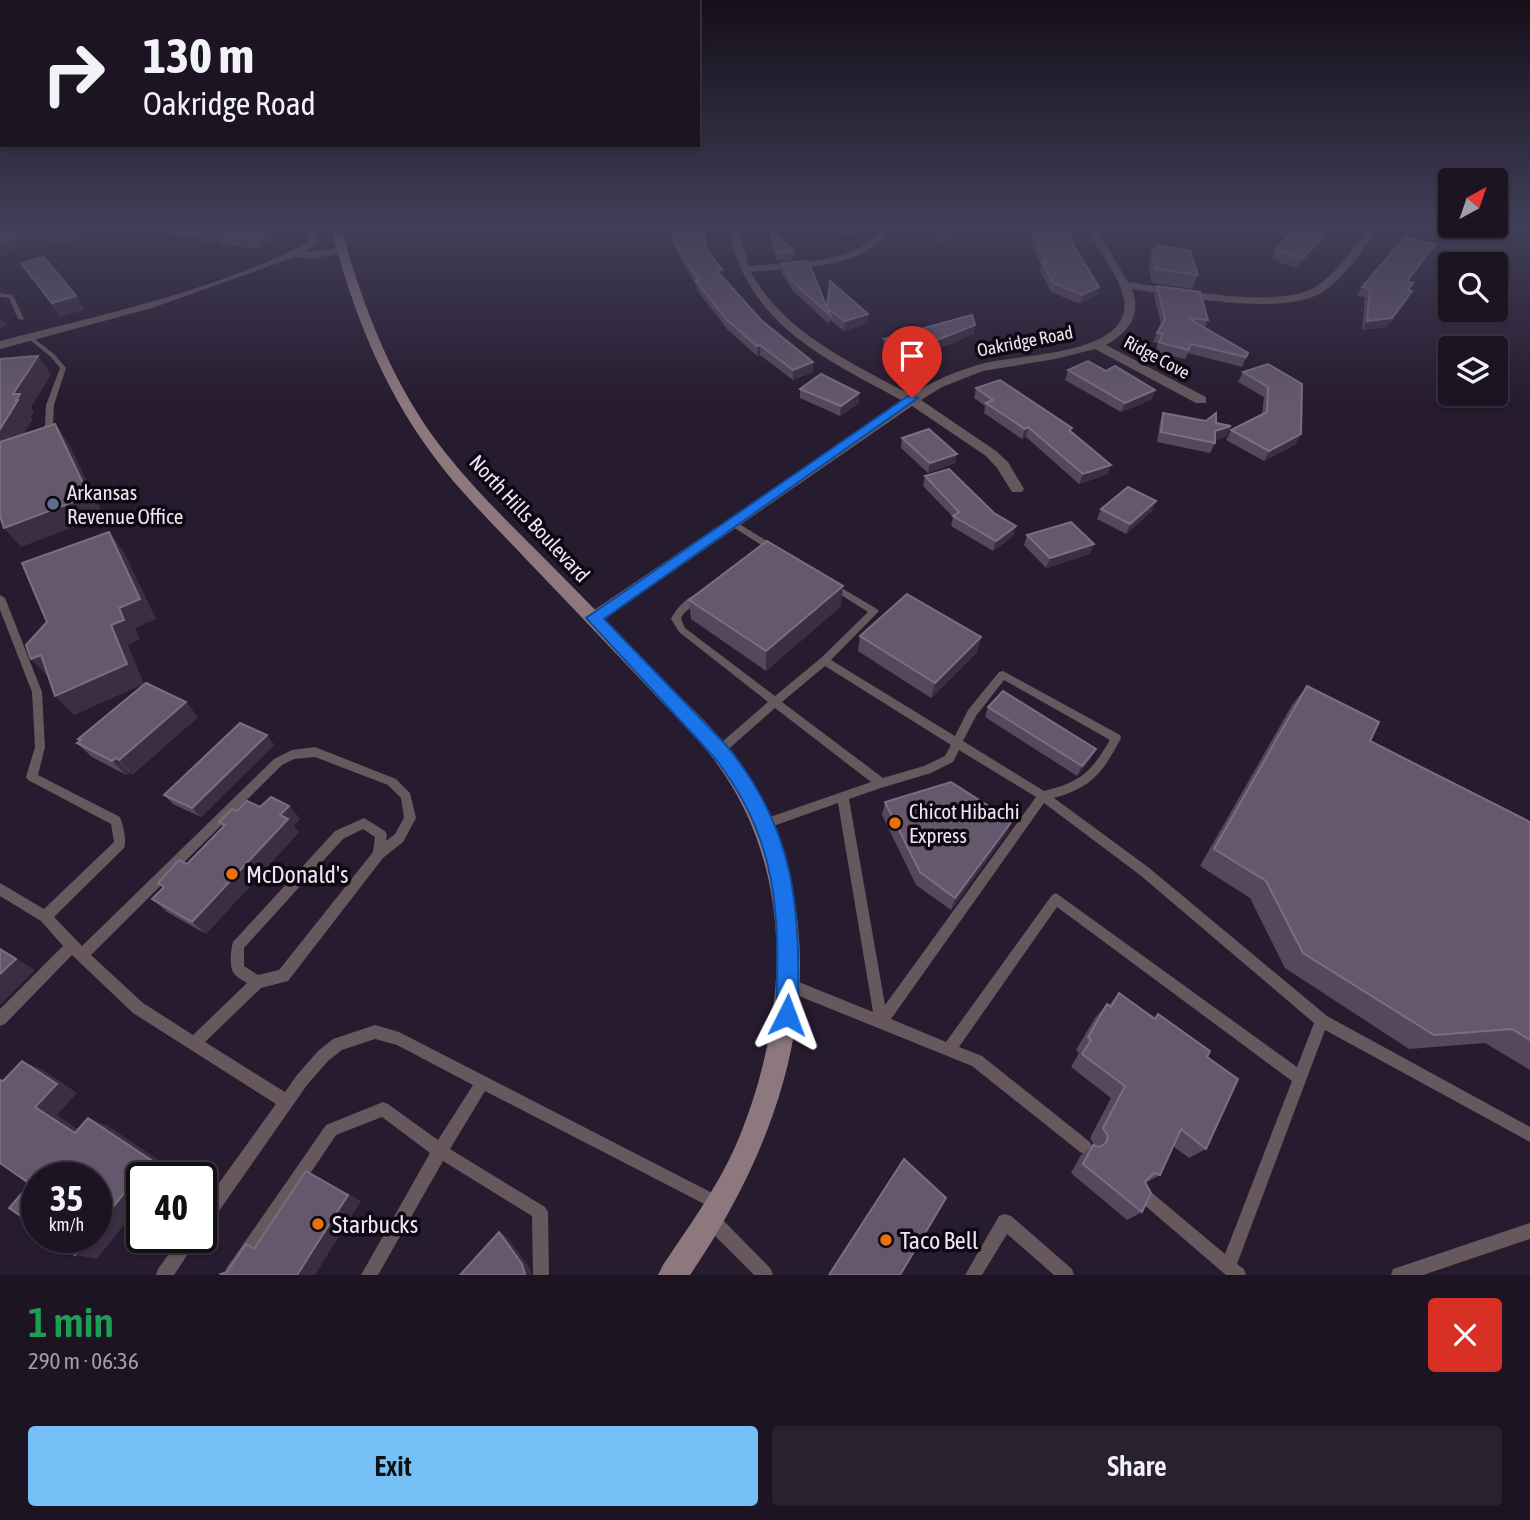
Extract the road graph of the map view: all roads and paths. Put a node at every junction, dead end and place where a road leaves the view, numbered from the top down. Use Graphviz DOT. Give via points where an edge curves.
graph roads {
  1 [pos="212,284"];
  2 [pos="354,284"];
  3 [pos="754,284"];
  4 [pos="1325,284"];
  5 [pos="1123,285"];
  6 [pos="0,295"];
  7 [pos="21,318"];
  8 [pos="31,338"];
  9 [pos="0,345"];
  10 [pos="1097,345"];
  11 [pos="53,355"];
  12 [pos="40,358"];
  13 [pos="912,398"];
  14 [pos="1201,400"];
  15 [pos="35,446"];
  16 [pos="1017,489"];
  17 [pos="733,523"];
  18 [pos="786,557"];
  19 [pos="819,577"];
  20 [pos="710,588"];
  21 [pos="0,598"];
  22 [pos="594,618"];
  23 [pos="824,661"];
  24 [pos="775,702"];
  25 [pos="958,744"];
  26 [pos="719,751"];
  27 [pos="881,783"];
  28 [pos="1043,796"];
  29 [pos="843,797"];
  30 [pos="765,824"];
  31 [pos="379,854"];
  32 [pos="0,889"];
  33 [pos="46,917"];
  34 [pos="77,950"];
  35 [pos="257,982"];
  36 [pos="789,985"];
  37 [pos="0,1019"];
  38 [pos="1322,1021"];
  39 [pos="881,1022"];
  40 [pos="194,1043"];
  41 [pos="949,1049"];
  42 [pos="1300,1078"];
  43 [pos="483,1082"];
  44 [pos="287,1102"];
  45 [pos="1530,1136"];
  46 [pos="1085,1147"];
  47 [pos="440,1151"];
  48 [pos="1140,1192"];
  49 [pos="217,1200"];
  50 [pos="715,1212"];
  51 [pos="1530,1231"];
  52 [pos="180,1253"];
  53 [pos="1228,1267"];
  54 [pos="164,1275"];
  55 [pos="232,1275"];
  56 [pos="369,1275"];
  57 [pos="541,1275"];
  58 [pos="673,1275"];
  59 [pos="765,1275"];
  60 [pos="973,1275"];
  61 [pos="1066,1275"];
  62 [pos="1399,1275"];
  1 -- 8 [label="street"];
  2 -- 22 [label="street, North Hills Boulevard" via="396,387 418,425 474,495"];
  3 -- 13 [label="street" via="767,302 805,336 848,365"];
  4 -- 5 [label="street" via="1301,297 1258,300"];
  5 -- 10 [label="street, Oakridge Road" via="1129,314 1116,333"];
  6 -- 7 [label="lane" via="11,296"];
  8 -- 9 [label="street"];
  8 -- 11 [label="lane"];
  10 -- 13 [label="street, Oakridge Road" via="995,364"];
  10 -- 14 [label="street, Ridge Cove"];
  11 -- 12 [label="lane"];
  11 -- 15 [label="lane" via="64,368 50,405 49,425"];
  13 -- 16 [label="street" via="989,451"];
  13 -- 17 [label="street, Oakridge Road"];
  17 -- 18 [label="lane" via="760,547"];
  17 -- 22 [label="street, Oakridge Road"];
  19 -- 23 [label="lane" via="874,611"];
  20 -- 24 [label="lane" via="679,612 676,619 682,630"];
  21 -- 33 [label="lane" via="37,692 40,747 33,778 116,821 120,844"];
  22 -- 26 [label="street, North Hills Boulevard"];
  23 -- 24 [label="lane"];
  23 -- 25 [label="lane"];
  24 -- 26 [label="lane"];
  24 -- 27 [label="lane"];
  25 -- 27 [label="lane" via="949,759"];
  25 -- 28 [label="lane"];
  25 -- 28 [label="lane" via="972,713 1003,675 1116,738 1100,768 1073,789"];
  26 -- 30 [label="street, North Hills Boulevard" via="737,773"];
  27 -- 29 [label="lane"];
  28 -- 38 [label="lane" via="1143,871"];
  28 -- 39 [label="lane"];
  29 -- 30 [label="lane"];
  29 -- 39 [label="lane"];
  30 -- 36 [label="street, North Hills Boulevard" via="781,874"];
  31 -- 34 [label="lane" via="398,838 410,818 406,796 392,782 315,752 292,755 278,762"];
  31 -- 35 [label="lane" via="283,976"];
  31 -- 35 [label="lane" via="381,835 364,823 339,835 238,946 238,969"];
  32 -- 33 [label="lane"];
  33 -- 34 [label="lane"];
  34 -- 37 [label="lane"];
  34 -- 40 [label="lane" via="138,1008"];
  35 -- 40 [label="lane"];
  36 -- 39 [label="lane"];
  36 -- 50 [label="street, North Hills Boulevard" via="776,1068 751,1141"];
  38 -- 42 [label="lane"];
  38 -- 45 [label="lane"];
  39 -- 41 [label="lane"];
  40 -- 44 [label="lane"];
  41 -- 42 [label="lane" via="1056,899"];
  41 -- 46 [label="lane" via="977,1061"];
  42 -- 53 [label="lane"];
  43 -- 44 [label="lane" via="399,1039 375,1032 338,1044"];
  43 -- 47 [label="lane"];
  43 -- 50 [label="lane"];
  44 -- 49 [label="lane"];
  47 -- 55 [label="lane" via="383,1109 331,1130"];
  47 -- 56 [label="lane"];
  47 -- 57 [label="lane" via="540,1212"];
  48 -- 53 [label="lane"];
  50 -- 58 [label="street, North Hills Boulevard"];
  50 -- 59 [label="lane"];
  51 -- 62 [label="lane"];
  52 -- 54 [label="lane"];
  60 -- 61 [label="lane" via="1005,1222"];
}
